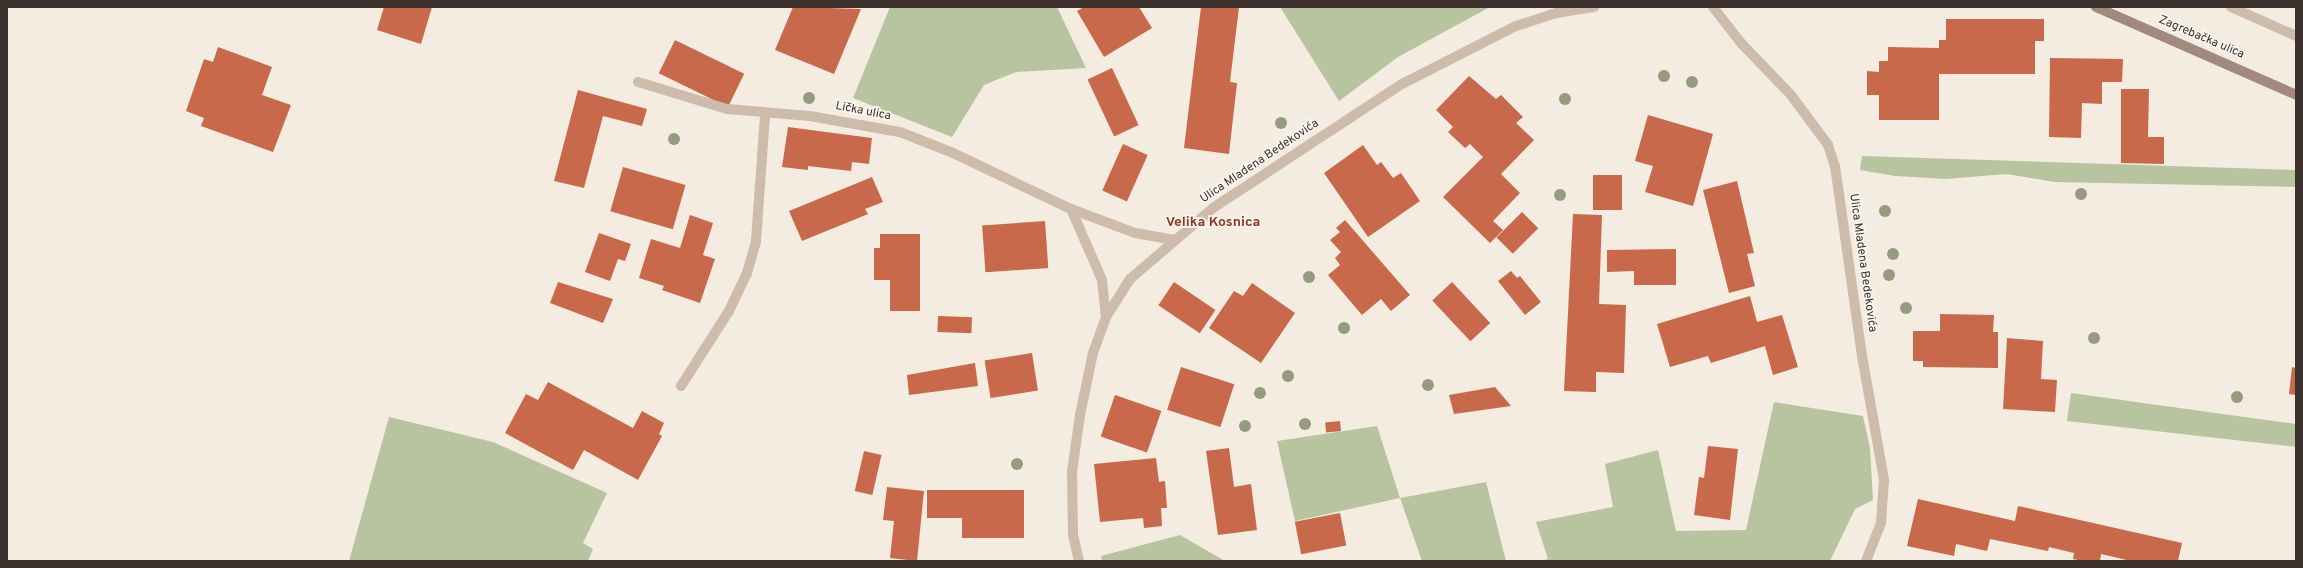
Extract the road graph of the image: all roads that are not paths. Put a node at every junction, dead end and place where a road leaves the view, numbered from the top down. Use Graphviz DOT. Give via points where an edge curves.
graph roads {
  1 [pos="1595,7"];
  2 [pos="1713,7"];
  3 [pos="2096,7"];
  4 [pos="2230,7"];
  5 [pos="2296,36"];
  6 [pos="638,82"];
  7 [pos="2296,95"];
  8 [pos="765,114"];
  9 [pos="1071,209"];
  10 [pos="1173,240"];
  11 [pos="1106,317"];
  12 [pos="681,386"];
  13 [pos="1079,561"];
  14 [pos="1866,561"];
  1 -- 10 [label="street, Ulica Mladena Bedekovića" via="1556,13 1516,26 1402,84 1213,208"];
  2 -- 14 [label="street, Ulica Mladena Bedekovića" via="1741,43 1791,95 1828,145 1835,166 1862,356 1884,480 1881,523"];
  3 -- 7 [label="street, Zagrebačka ulica"];
  4 -- 5 [label="street"];
  6 -- 8 [label="street, Lička ulica" via="728,109"];
  8 -- 9 [label="street, Lička ulica" via="810,116 900,132 953,153"];
  8 -- 12 [label="street" via="756,241 747,273 729,311"];
  9 -- 10 [label="street, Lička ulica" via="1135,233"];
  9 -- 11 [label="street" via="1102,280"];
  10 -- 11 [label="street, Ulica Mladena Bedekovića" via="1130,279"];
  11 -- 13 [label="street, Ulica Mladena Bedekovića" via="1091,361 1072,472 1073,535"];
}
